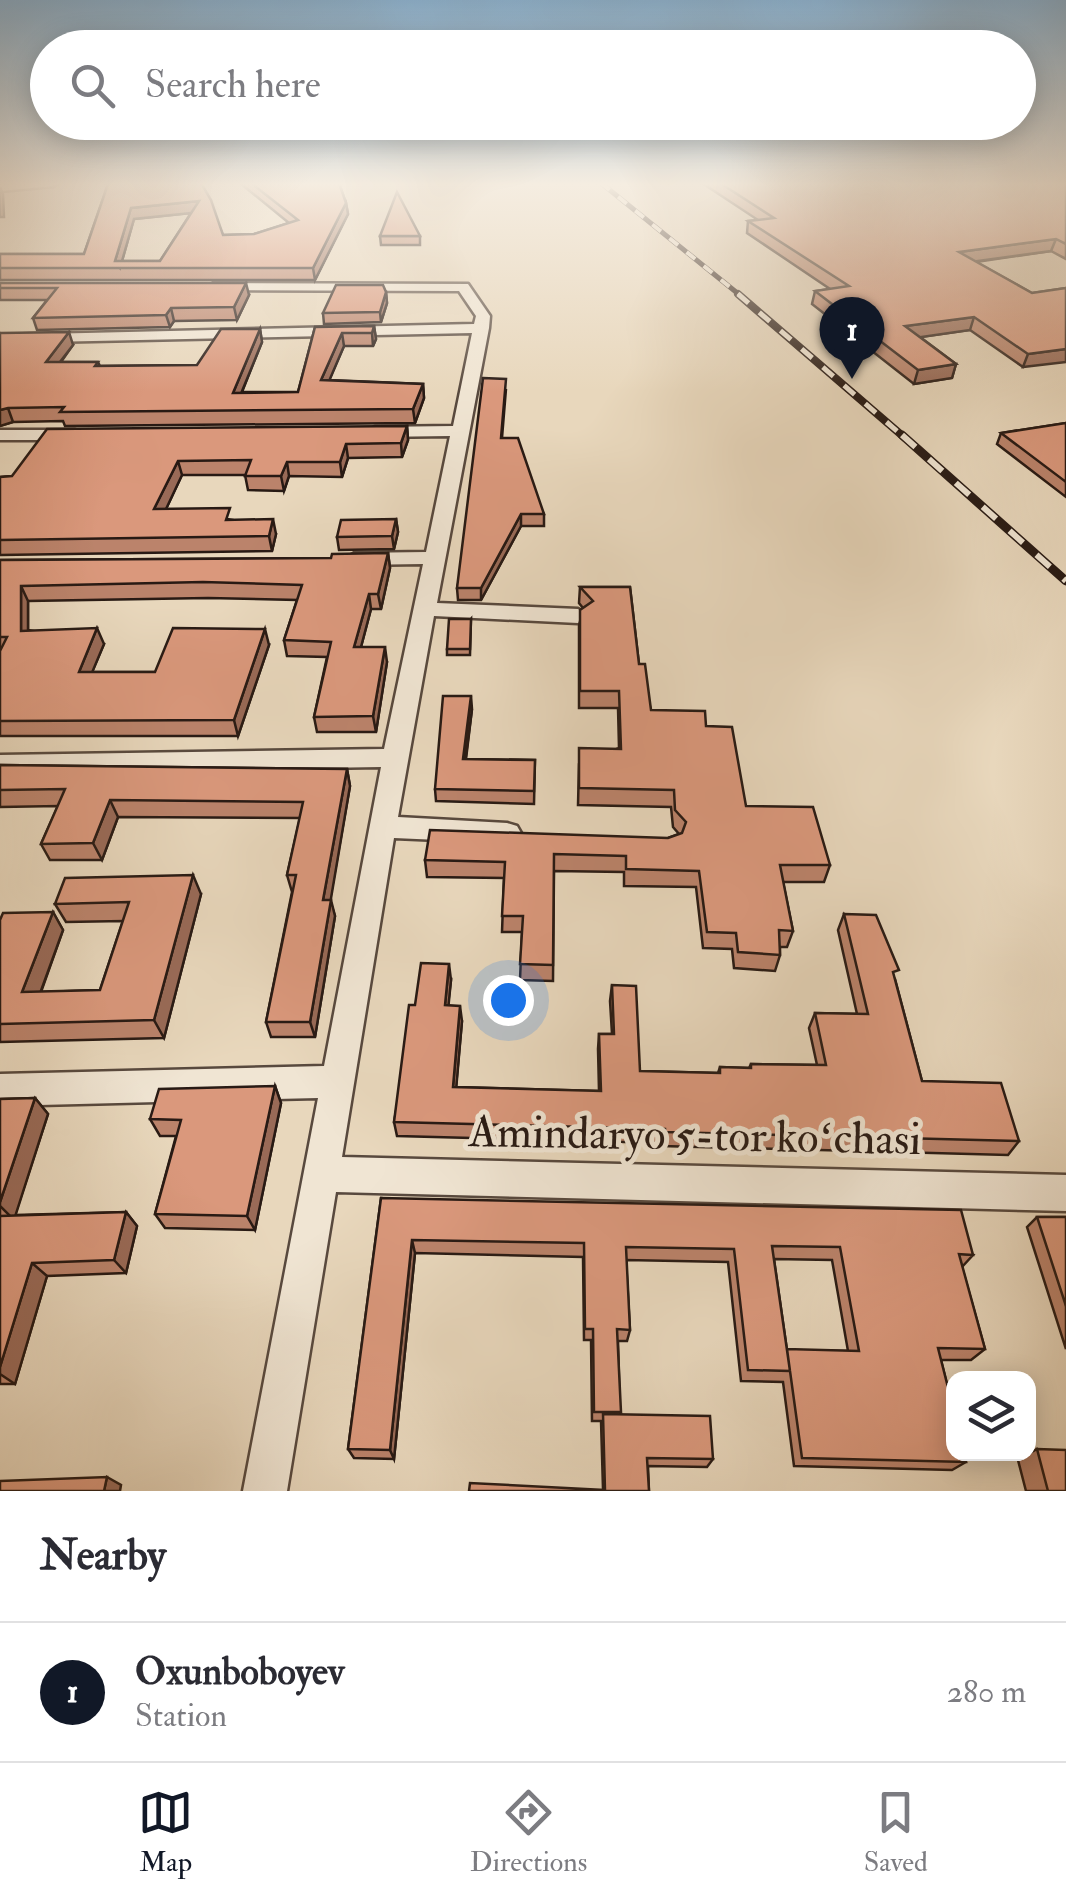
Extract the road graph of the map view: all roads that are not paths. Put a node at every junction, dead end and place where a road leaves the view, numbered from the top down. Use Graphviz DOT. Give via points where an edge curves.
graph roads {
  1 [pos="192,287"];
  2 [pos="482,328"];
  3 [pos="0,339"];
  4 [pos="358,432"];
  5 [pos="458,432"];
  6 [pos="100,434"];
  7 [pos="0,436"];
  8 [pos="434,558"];
  9 [pos="336,560"];
  10 [pos="425,609"];
  11 [pos="578,616"];
  12 [pos="395,758"];
  13 [pos="0,764"];
  14 [pos="382,827"];
  15 [pos="534,834"];
  16 [pos="338,1082"];
  17 [pos="0,1090"];
  18 [pos="322,1174"];
  19 [pos="1066,1193"];
  20 [pos="265,1491"];
  1 -- 2 [label="street" via="463,286 483,316"];
  2 -- 3 [label="street"];
  2 -- 5 [label="street"];
  4 -- 5 [label="street"];
  5 -- 8 [label="street"];
  6 -- 7 [label="street"];
  8 -- 9 [label="street"];
  8 -- 10 [label="street"];
  10 -- 11 [label="street"];
  10 -- 12 [label="street"];
  12 -- 13 [label="street"];
  12 -- 14 [label="street"];
  14 -- 15 [label="street"];
  14 -- 16 [label="street"];
  16 -- 17 [label="street"];
  16 -- 18 [label="street"];
  18 -- 19 [label="street, Amindaryo 5-tor koʻchasi"];
  18 -- 20 [label="street"];
}
